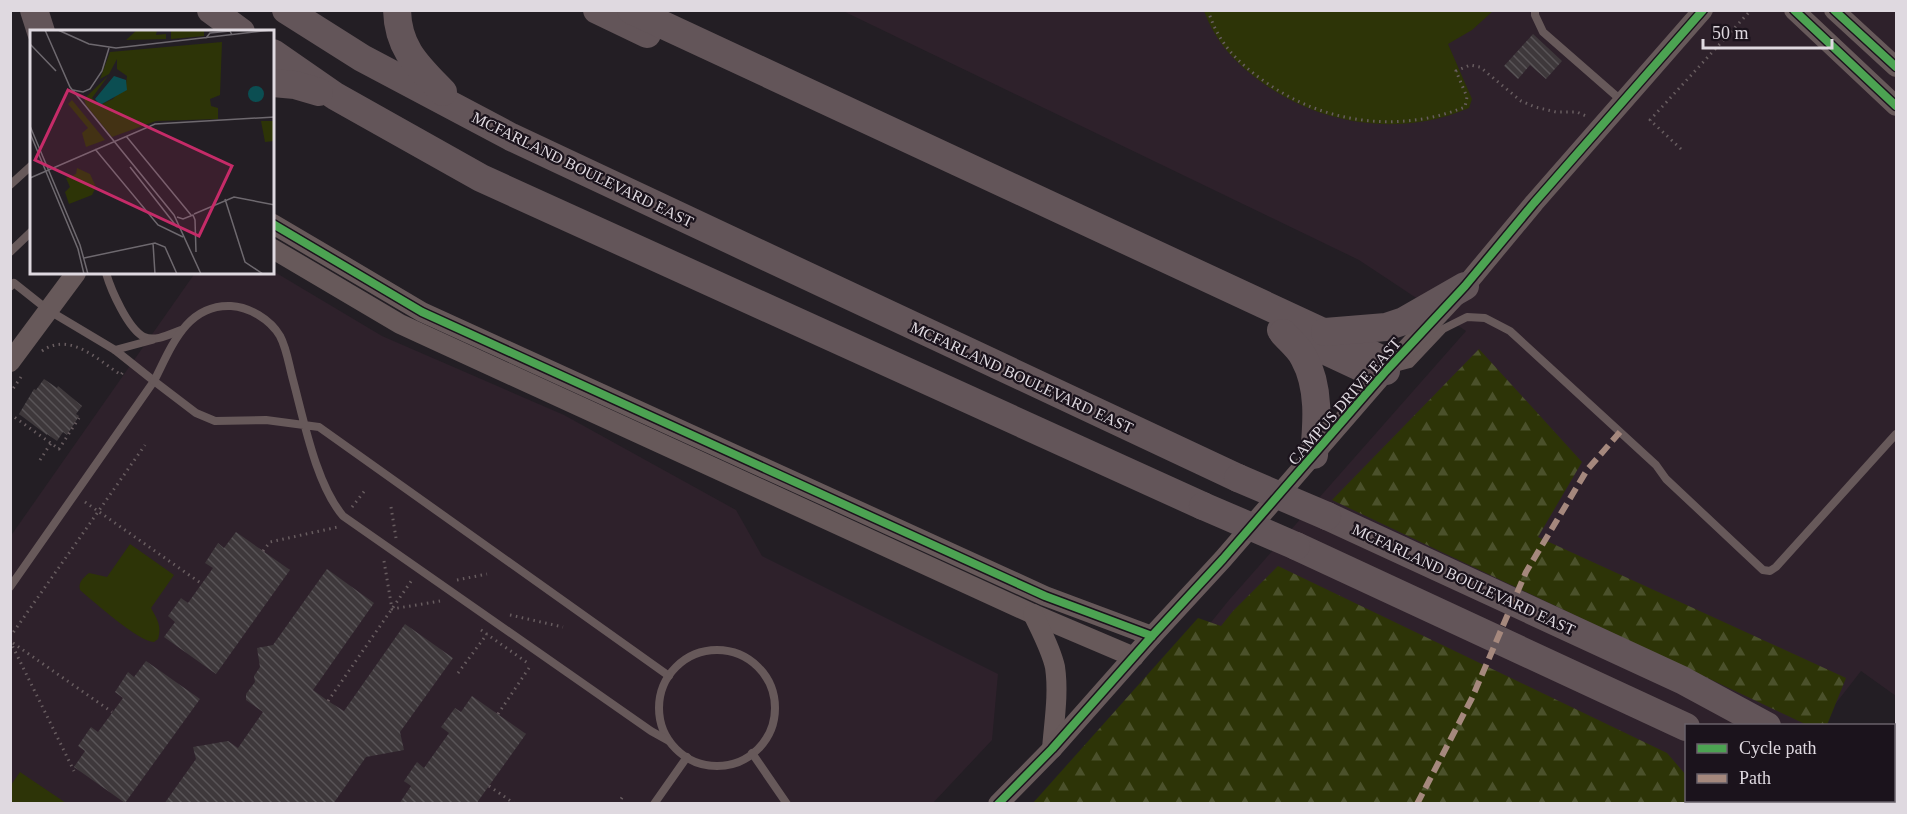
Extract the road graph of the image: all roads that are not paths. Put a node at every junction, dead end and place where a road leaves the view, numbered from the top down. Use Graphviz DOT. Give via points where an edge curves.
graph roads {
  1 [pos="34,10"];
  2 [pos="211,10"];
  3 [pos="286,10"];
  4 [pos="397,10"];
  5 [pos="597,10"];
  6 [pos="631,10"];
  7 [pos="1535,10"];
  8 [pos="1703,10"];
  9 [pos="1794,10"];
  10 [pos="1834,10"];
  11 [pos="40,30"];
  12 [pos="238,30"];
  13 [pos="274,54"];
  14 [pos="1896,67"];
  15 [pos="274,83"];
  16 [pos="335,96"];
  17 [pos="1623,101"];
  18 [pos="1896,106"];
  19 [pos="464,112"];
  20 [pos="30,167"];
  21 [pos="10,185"];
  22 [pos="274,225"];
  23 [pos="30,233"];
  24 [pos="274,250"];
  25 [pos="10,252"];
  26 [pos="75,274"];
  27 [pos="106,274"];
  28 [pos="12,283"];
  29 [pos="1465,286"];
  30 [pos="48,310"];
  31 [pos="180,330"];
  32 [pos="1281,330"];
  33 [pos="1323,332"];
  34 [pos="159,338"];
  35 [pos="115,350"];
  36 [pos="16,368"];
  37 [pos="1386,371"];
  38 [pos="154,381"];
  39 [pos="305,426"];
  40 [pos="1896,434"];
  41 [pos="1314,454"];
  42 [pos="10,587"];
  43 [pos="1033,614"];
  44 [pos="1152,636"];
  45 [pos="1134,657"];
  46 [pos="669,676"];
  47 [pos="1763,724"];
  48 [pos="1685,727"];
  49 [pos="669,741"];
  50 [pos="1052,749"];
  51 [pos="752,753"];
  52 [pos="687,756"];
  53 [pos="654,804"];
  54 [pos="787,804"];
  55 [pos="998,804"];
  1 -- 11 [label="highway"];
  2 -- 12 [label="highway"];
  3 -- 19 [label="highway, MCFARLAND BOULEVARD EAST" via="362,58"];
  4 -- 19 [label="highway" via="399,33 407,52"];
  5 -- 32 [label="highway"];
  6 -- 33 [label="highway"];
  7 -- 17 [label="lane" via="1543,32"];
  8 -- 17 [label="street, CAMPUS DRIVE EAST"];
  9 -- 18 [label="street"];
  10 -- 14 [label="street"];
  13 -- 16 [label="highway"];
  15 -- 16 [label="highway"];
  16 -- 48 [label="highway, bridge" via="481,178 1296,546"];
  17 -- 29 [label="street, CAMPUS DRIVE EAST"];
  19 -- 47 [label="highway, MCFARLAND BOULEVARD EAST, bridge" via="1238,478 1682,680"];
  20 -- 21 [label="lane"];
  22 -- 44 [label="street" via="422,312 1034,591"];
  23 -- 25 [label="lane"];
  24 -- 43 [label="street" via="400,324"];
  26 -- 30 [label="street"];
  27 -- 34 [label="lane" via="132,326 144,337"];
  28 -- 30 [label="lane"];
  29 -- 33 [label="highway" via="1386,327"];
  29 -- 37 [label="street, CAMPUS DRIVE EAST"];
  30 -- 35 [label="lane"];
  30 -- 36 [label="street"];
  31 -- 34 [label="lane"];
  31 -- 38 [label="lane"];
  31 -- 39 [label="lane" via="200,313 229,306 265,320 283,343"];
  32 -- 37 [label="highway" via="1358,366"];
  32 -- 41 [label="highway" via="1304,356 1313,381 1317,422"];
  33 -- 37 [label="highway" via="1381,359"];
  34 -- 35 [label="lane"];
  35 -- 38 [label="lane"];
  37 -- 40 [label="lane" via="1410,363 1443,329 1467,317 1485,318 1510,331 1656,465 1731,541 1763,570 1770,571"];
  37 -- 41 [label="street, CAMPUS DRIVE EAST"];
  38 -- 39 [label="lane" via="196,413 215,421 266,420"];
  38 -- 42 [label="lane"];
  39 -- 46 [label="lane" via="319,427"];
  39 -- 49 [label="lane" via="332,503 343,516"];
  41 -- 44 [label="street, CAMPUS DRIVE EAST"];
  43 -- 45 [label="street"];
  43 -- 50 [label="street" via="1054,667"];
  44 -- 45 [label="street, CAMPUS DRIVE EAST"];
  45 -- 50 [label="street, CAMPUS DRIVE EAST"];
  46 -- 49 [label="lane" via="662,687 659,705 661,724"];
  46 -- 51 [label="lane" via="686,659 704,651 724,650 742,655 758,667 770,683 775,702 773,721 765,739"];
  49 -- 52 [label="lane"];
  50 -- 55 [label="street, CAMPUS DRIVE EAST"];
  51 -- 52 [label="lane" via="736,762 717,765 699,763"];
  51 -- 54 [label="lane"];
  52 -- 53 [label="lane"];
}
